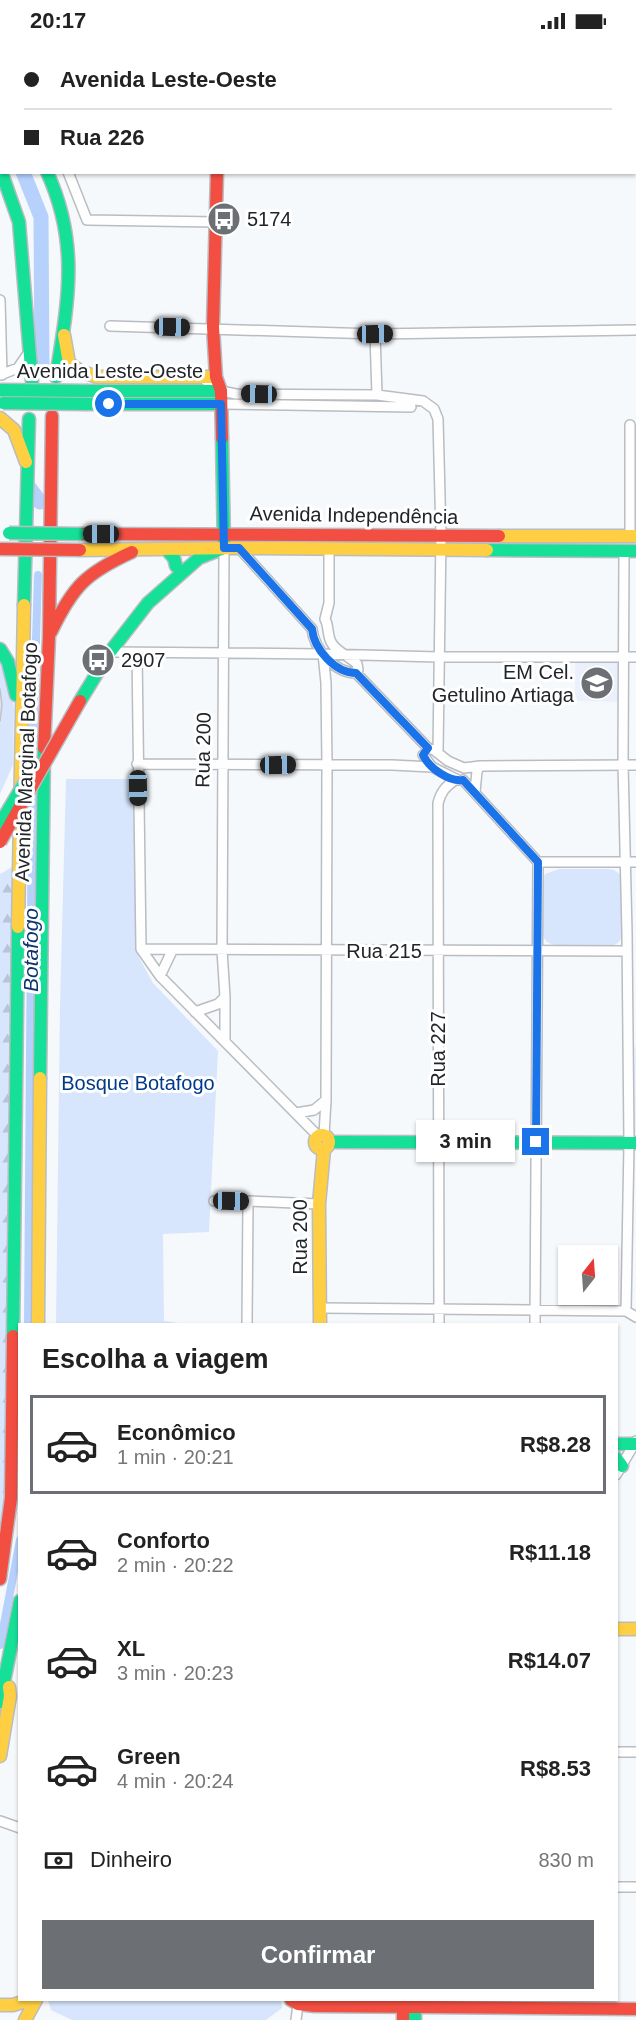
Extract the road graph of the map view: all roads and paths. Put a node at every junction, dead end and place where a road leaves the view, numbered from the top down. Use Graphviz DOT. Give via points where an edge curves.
graph roads {
  1 [pos="2,174"];
  2 [pos="69,174"];
  3 [pos="218,174"];
  4 [pos="50,176"];
  5 [pos="217,222"];
  6 [pos="0,300"];
  7 [pos="63,325"];
  8 [pos="110,326"];
  9 [pos="213,327"];
  10 [pos="636,330"];
  11 [pos="375,334"];
  12 [pos="30,351"];
  13 [pos="1,375"];
  14 [pos="56,377"];
  15 [pos="201,377"];
  16 [pos="216,377"];
  17 [pos="32,381"];
  18 [pos="377,395"];
  19 [pos="1,397"];
  20 [pos="221,397"];
  21 [pos="411,406"];
  22 [pos="52,416"];
  23 [pos="0,418"];
  24 [pos="29,419"];
  25 [pos="630,425"];
  26 [pos="28,466"];
  27 [pos="4,531"];
  28 [pos="225,534"];
  29 [pos="441,535"];
  30 [pos="633,536"];
  31 [pos="224,548"];
  32 [pos="239,548"];
  33 [pos="0,549"];
  34 [pos="204,549"];
  35 [pos="329,549"];
  36 [pos="138,550"];
  37 [pos="167,550"];
  38 [pos="441,550"];
  39 [pos="630,551"];
  40 [pos="176,566"];
  41 [pos="325,619"];
  42 [pos="312,629"];
  43 [pos="49,637"];
  44 [pos="0,650"];
  45 [pos="110,652"];
  46 [pos="224,652"];
  47 [pos="137,653"];
  48 [pos="323,654"];
  49 [pos="344,654"];
  50 [pos="623,656"];
  51 [pos="439,657"];
  52 [pos="636,657"];
  53 [pos="342,669"];
  54 [pos="356,673"];
  55 [pos="326,683"];
  56 [pos="77,699"];
  57 [pos="21,711"];
  58 [pos="425,751"];
  59 [pos="438,752"];
  60 [pos="137,764"];
  61 [pos="223,764"];
  62 [pos="623,764"];
  63 [pos="327,765"];
  64 [pos="392,765"];
  65 [pos="636,765"];
  66 [pos="480,766"];
  67 [pos="432,767"];
  68 [pos="464,768"];
  69 [pos="459,780"];
  70 [pos="475,792"];
  71 [pos="0,824"];
  72 [pos="0,842"];
  73 [pos="538,862"];
  74 [pos="625,862"];
  75 [pos="636,862"];
  76 [pos="614,863"];
  77 [pos="625,875"];
  78 [pos="627,933"];
  79 [pos="537,939"];
  80 [pos="636,943"];
  81 [pos="141,950"];
  82 [pos="222,950"];
  83 [pos="172,951"];
  84 [pos="327,951"];
  85 [pos="438,951"];
  86 [pos="536,951"];
  87 [pos="547,951"];
  88 [pos="627,951"];
  89 [pos="636,958"];
  90 [pos="160,976"];
  91 [pos="632,988"];
  92 [pos="225,997"];
  93 [pos="195,1012"];
  94 [pos="225,1041"];
  95 [pos="326,1100"];
  96 [pos="296,1113"];
  97 [pos="324,1141"];
  98 [pos="438,1142"];
  99 [pos="536,1142"];
  100 [pos="632,1143"];
  101 [pos="214,1201"];
  102 [pos="248,1201"];
  103 [pos="319,1204"];
  104 [pos="320,1308"];
  105 [pos="439,1310"];
  106 [pos="535,1310"];
  107 [pos="626,1311"];
  108 [pos="636,1317"];
  109 [pos="38,1323"];
  110 [pos="247,1323"];
  111 [pos="320,1323"];
  112 [pos="439,1323"];
  113 [pos="535,1323"];
  114 [pos="635,1443"];
  115 [pos="618,1444"];
  116 [pos="618,1466"];
  117 [pos="0,1579"];
  118 [pos="18,1611"];
  119 [pos="618,1629"];
  120 [pos="636,1629"];
  121 [pos="6,1669"];
  122 [pos="0,1701"];
  123 [pos="618,1752"];
  124 [pos="636,1752"];
  125 [pos="0,1756"];
  126 [pos="0,1821"];
  127 [pos="18,1827"];
  128 [pos="618,1887"];
  129 [pos="636,1887"];
  130 [pos="26,2001"];
  131 [pos="35,2001"];
  132 [pos="296,2001"];
  133 [pos="535,2004"];
  134 [pos="0,2005"];
  135 [pos="408,2009"];
  136 [pos="636,2009"];
  137 [pos="25,2020"];
  138 [pos="296,2020"];
  1 -- 12 [label="main road" via="18,222"];
  2 -- 5 [label="street" via="87,220"];
  3 -- 5 [label="main road, Rua 200"];
  4 -- 7 [label="main road" via="63,209 69,251"];
  5 -- 9 [label="main road, Rua 200"];
  6 -- 13 [label="street"];
  7 -- 14 [label="main road"];
  7 -- 15 [label="main road" via="69,363 80,371 97,377"];
  8 -- 9 [label="street"];
  9 -- 11 [label="street"];
  9 -- 16 [label="main road, Rua 200"];
  10 -- 11 [label="street"];
  11 -- 18 [label="street"];
  12 -- 13 [label="street" via="18,368"];
  12 -- 17 [label="main road"];
  15 -- 16 [label="main road"];
  15 -- 20 [label="street"];
  16 -- 20 [label="main road, Rua 200"];
  18 -- 20 [label="street"];
  18 -- 29 [label="street" via="423,401 434,409 438,419"];
  19 -- 20 [label="main road, Avenida Leste-Oeste, bridge" via="88,391"];
  19 -- 20 [label="main road, Avenida Leste-Oeste, bridge" via="87,404"];
  20 -- 21 [label="street"];
  20 -- 28 [label="main road, Rua 200"];
  22 -- 43 [label="main road, Avenida Marginal Botafogo"];
  23 -- 26 [label="main road" via="14,430"];
  24 -- 26 [label="main road, Avenida Marginal Botafogo"];
  25 -- 30 [label="street"];
  26 -- 57 [label="main road, Avenida Marginal Botafogo"];
  27 -- 28 [label="main road, Avenida Independência, bridge"];
  28 -- 29 [label="main road, Avenida Independência"];
  28 -- 31 [label="main road, Rua 200"];
  28 -- 34 [label="main road"];
  29 -- 30 [label="main road, Avenida Independência"];
  29 -- 38 [label="street"];
  31 -- 32 [label="main road, Avenida Independência"];
  31 -- 34 [label="main road, Avenida Independência"];
  31 -- 45 [label="main road" via="184,568 148,603"];
  31 -- 46 [label="street, Rua 200"];
  32 -- 35 [label="main road, Avenida Independência"];
  32 -- 42 [label="street"];
  33 -- 36 [label="main road, Avenida Independência, bridge"];
  34 -- 37 [label="main road, Avenida Independência"];
  34 -- 40 [label="main road"];
  35 -- 38 [label="main road, Avenida Independência"];
  35 -- 41 [label="street" via="329,603"];
  36 -- 37 [label="main road, Avenida Independência"];
  36 -- 43 [label="main road" via="92,571 65,602"];
  37 -- 40 [label="main road"];
  38 -- 39 [label="main road, Avenida Independência"];
  38 -- 51 [label="street"];
  39 -- 50 [label="street"];
  40 -- 56 [label="main road" via="121,627"];
  41 -- 42 [label="street" via="317,620"];
  41 -- 49 [label="street" via="331,642"];
  42 -- 48 [label="street"];
  43 -- 109 [label="main road, Avenida Marginal Botafogo" via="44,720"];
  44 -- 57 [label="main road" via="8,662"];
  45 -- 47 [label="street"];
  45 -- 56 [label="main road"];
  46 -- 47 [label="street"];
  46 -- 48 [label="street"];
  46 -- 61 [label="street, Rua 200"];
  47 -- 60 [label="street"];
  48 -- 49 [label="street"];
  48 -- 53 [label="street"];
  48 -- 55 [label="street"];
  49 -- 51 [label="street"];
  49 -- 54 [label="street" via="357,664"];
  50 -- 51 [label="street"];
  50 -- 52 [label="street"];
  50 -- 62 [label="street"];
  51 -- 59 [label="street"];
  53 -- 54 [label="street"];
  53 -- 55 [label="street"];
  54 -- 58 [label="street"];
  55 -- 63 [label="street"];
  56 -- 71 [label="main road, bridge"];
  56 -- 72 [label="main road, bridge"];
  57 -- 117 [label="main road, Avenida Marginal Botafogo" via="11,1498"];
  58 -- 59 [label="street"];
  58 -- 64 [label="street" via="412,760"];
  58 -- 67 [label="street"];
  59 -- 68 [label="street"];
  60 -- 61 [label="street"];
  60 -- 81 [label="street"];
  61 -- 63 [label="street"];
  61 -- 82 [label="street, Rua 200"];
  62 -- 65 [label="street"];
  62 -- 66 [label="street"];
  62 -- 74 [label="street"];
  63 -- 64 [label="street"];
  63 -- 84 [label="street"];
  64 -- 67 [label="street"];
  66 -- 68 [label="street"];
  66 -- 70 [label="street"];
  67 -- 69 [label="street"];
  68 -- 69 [label="street"];
  69 -- 70 [label="street"];
  69 -- 85 [label="street, Rua 227" via="445,787 438,803"];
  70 -- 73 [label="street"];
  73 -- 76 [label="street"];
  73 -- 79 [label="street"];
  74 -- 75 [label="street"];
  74 -- 76 [label="street"];
  74 -- 77 [label="street"];
  76 -- 77 [label="street"];
  77 -- 78 [label="street"];
  78 -- 80 [label="street"];
  78 -- 88 [label="street"];
  79 -- 86 [label="street"];
  79 -- 87 [label="street"];
  81 -- 83 [label="street, Rua 215"];
  81 -- 90 [label="street"];
  82 -- 83 [label="street, Rua 215"];
  82 -- 84 [label="street, Rua 215"];
  82 -- 92 [label="street, Rua 200"];
  83 -- 90 [label="street"];
  84 -- 85 [label="street, Rua 215"];
  84 -- 95 [label="street"];
  85 -- 86 [label="street, Rua 215"];
  85 -- 98 [label="street, Rua 227"];
  86 -- 87 [label="street, Rua 215"];
  86 -- 99 [label="street"];
  87 -- 88 [label="street, Rua 215"];
  88 -- 89 [label="street"];
  88 -- 91 [label="street"];
  90 -- 93 [label="street"];
  91 -- 100 [label="street"];
  92 -- 93 [label="street" via="218,1004"];
  92 -- 94 [label="street, Rua 200"];
  93 -- 94 [label="street"];
  94 -- 96 [label="street"];
  95 -- 96 [label="street" via="314,1110"];
  95 -- 97 [label="street"];
  96 -- 97 [label="street"];
  97 -- 98 [label="main road"];
  97 -- 103 [label="main road, Rua 200"];
  98 -- 99 [label="main road"];
  98 -- 105 [label="street, Rua 227"];
  99 -- 100 [label="main road"];
  99 -- 106 [label="street"];
  100 -- 107 [label="street"];
  101 -- 102 [label="street"];
  102 -- 103 [label="street"];
  102 -- 110 [label="street"];
  103 -- 104 [label="main road, Rua 200"];
  104 -- 105 [label="street"];
  104 -- 111 [label="main road, Rua 200"];
  105 -- 106 [label="street"];
  105 -- 112 [label="street, Rua 227"];
  106 -- 107 [label="street"];
  106 -- 113 [label="street"];
  107 -- 108 [label="street"];
  114 -- 115 [label="main road"];
  114 -- 116 [label="street"];
  118 -- 121 [label="main road"];
  119 -- 120 [label="main road"];
  121 -- 122 [label="main road"];
  121 -- 125 [label="main road" via="10,1696"];
  123 -- 124 [label="street"];
  126 -- 127 [label="street"];
  128 -- 129 [label="street"];
  130 -- 134 [label="main road"];
  131 -- 137 [label="main road"];
  132 -- 135 [label="main road" via="314,2006"];
  132 -- 138 [label="street"];
  133 -- 135 [label="main road"];
  133 -- 136 [label="main road"];
}
